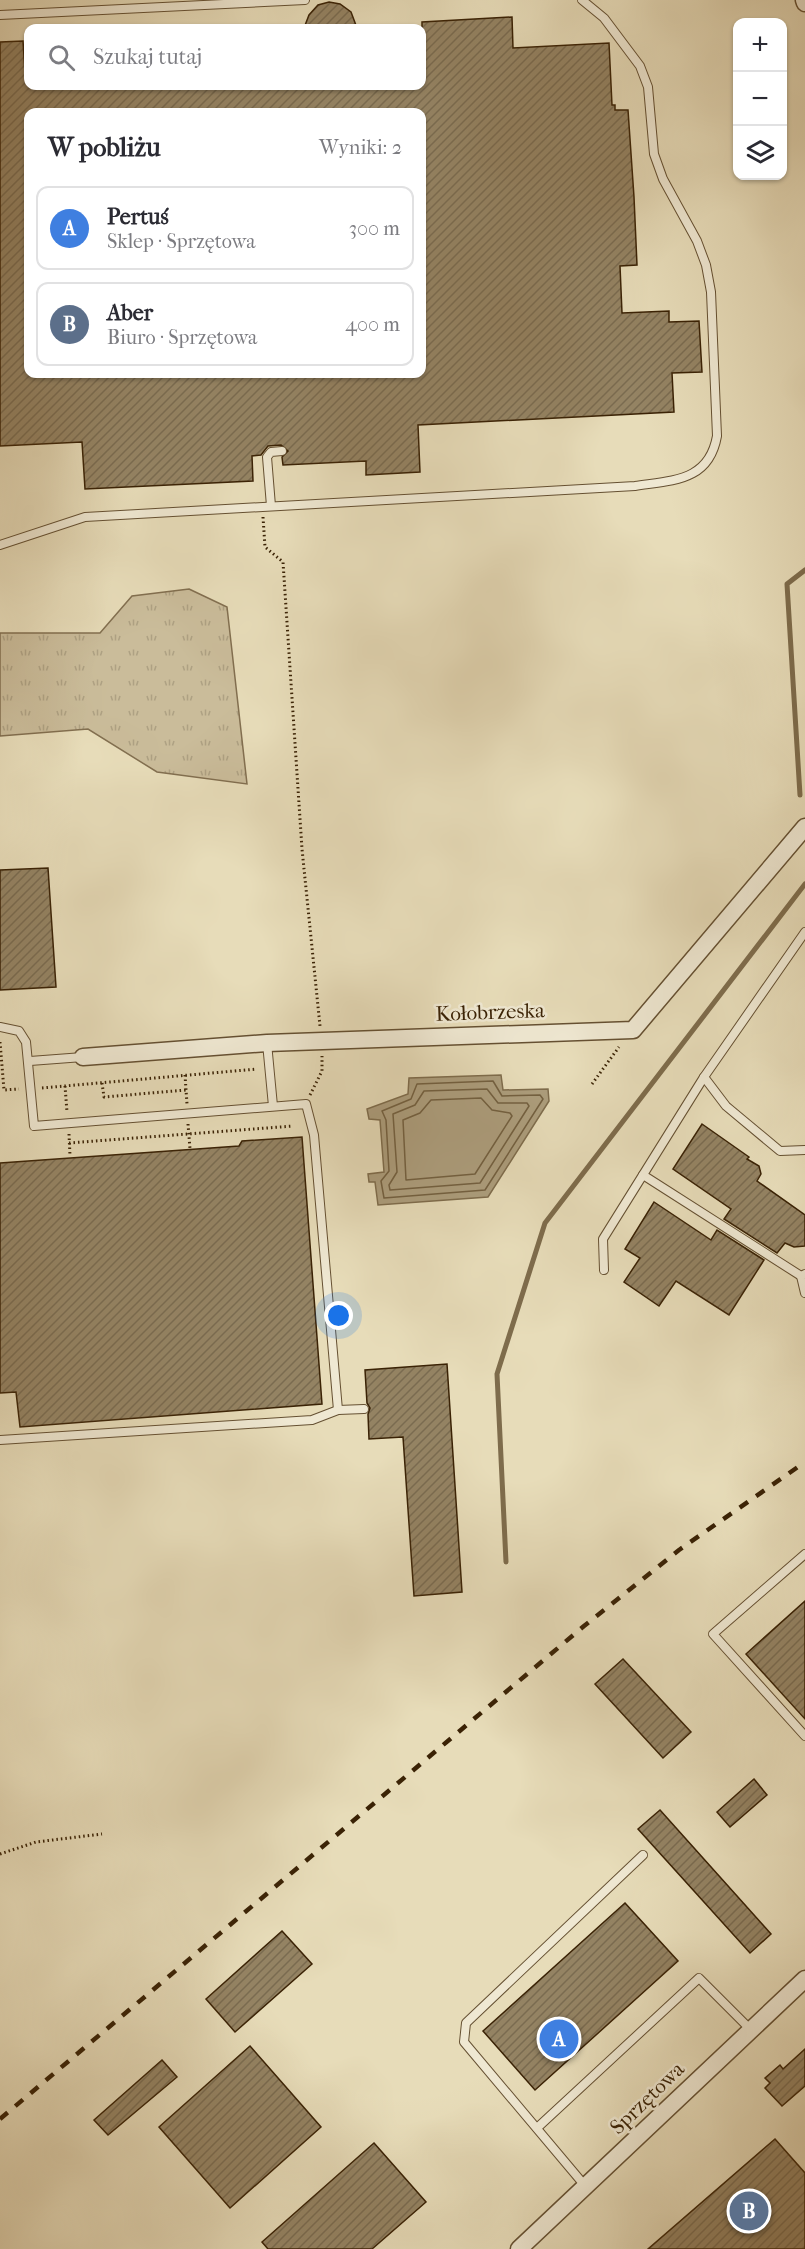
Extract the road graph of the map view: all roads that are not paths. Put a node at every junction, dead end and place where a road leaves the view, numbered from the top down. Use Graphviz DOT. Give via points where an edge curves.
graph roads {
  1 [pos="305,0"];
  2 [pos="582,0"];
  3 [pos="0,15"];
  4 [pos="282,451"];
  5 [pos="267,506"];
  6 [pos="0,545"];
  7 [pos="805,827"];
  8 [pos="805,932"];
  9 [pos="0,1027"];
  10 [pos="267,1043"];
  11 [pos="83,1057"];
  12 [pos="30,1061"];
  13 [pos="704,1077"];
  14 [pos="273,1107"];
  15 [pos="805,1150"];
  16 [pos="643,1174"];
  17 [pos="604,1270"];
  18 [pos="803,1275"];
  19 [pos="805,1293"];
  20 [pos="364,1409"];
  21 [pos="338,1410"];
  22 [pos="0,1440"];
  23 [pos="805,1554"];
  24 [pos="805,1736"];
  25 [pos="643,1855"];
  26 [pos="805,1979"];
  27 [pos="751,2030"];
  28 [pos="537,2128"];
  29 [pos="586,2187"];
  30 [pos="523,2248"];
  1 -- 3 [label="lane"];
  2 -- 5 [label="lane" via="604,18 640,66 648,87 654,154 706,265 711,292 717,436 714,452 693,474 635,486"];
  4 -- 5 [label="lane" via="271,452 267,457"];
  5 -- 6 [label="lane" via="85,517"];
  7 -- 10 [label="street, Kołobrzeska" via="633,1030"];
  8 -- 13 [label="lane"];
  9 -- 12 [label="lane" via="19,1031"];
  10 -- 11 [label="street, Kołobrzeska"];
  10 -- 14 [label="lane"];
  11 -- 12 [label="lane"];
  12 -- 14 [label="lane" via="34,1126"];
  13 -- 15 [label="lane" via="726,1106 780,1151"];
  13 -- 16 [label="lane"];
  14 -- 21 [label="lane" via="306,1104 314,1135"];
  16 -- 17 [label="lane" via="603,1239"];
  16 -- 18 [label="lane"];
  18 -- 19 [label="lane"];
  20 -- 21 [label="lane"];
  21 -- 22 [label="lane" via="312,1420"];
  23 -- 24 [label="lane" via="712,1634"];
  25 -- 28 [label="lane" via="465,2023 464,2042"];
  26 -- 27 [label="street, Sprzętowa"];
  27 -- 28 [label="lane" via="699,1978"];
  27 -- 29 [label="street, Sprzętowa"];
  28 -- 29 [label="lane"];
  29 -- 30 [label="street, Sprzętowa"];
}
